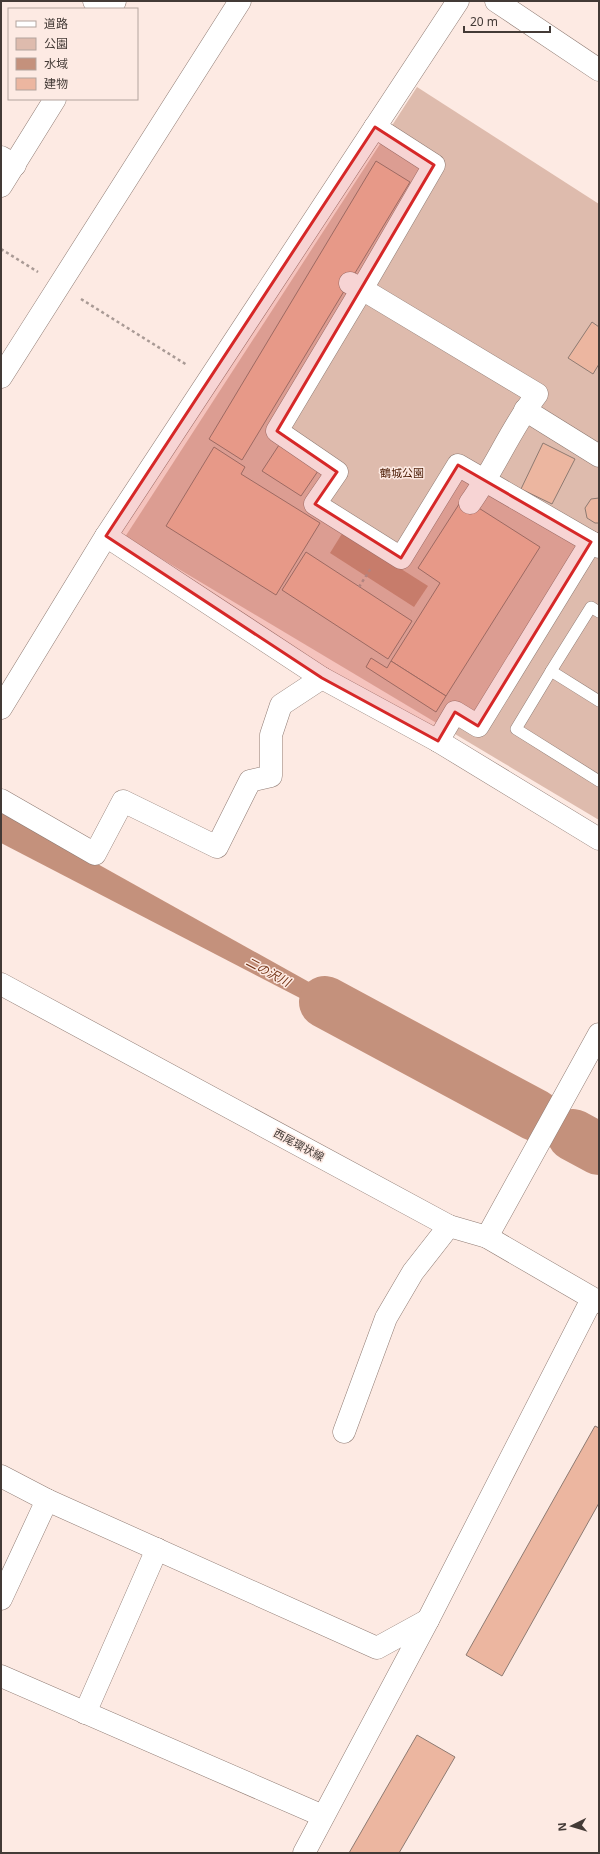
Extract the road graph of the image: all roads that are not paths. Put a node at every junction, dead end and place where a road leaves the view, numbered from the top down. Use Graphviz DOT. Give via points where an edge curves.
graph roads {
  1 [pos="94,1"];
  2 [pos="240,1"];
  3 [pos="458,1"];
  4 [pos="496,1"];
  5 [pos="108,8"];
  6 [pos="599,70"];
  7 [pos="54,100"];
  8 [pos="375,126"];
  9 [pos="8,161"];
  10 [pos="1,186"];
  11 [pos="356,286"];
  12 [pos="1,377"];
  13 [pos="525,410"];
  14 [pos="599,456"];
  15 [pos="485,481"];
  16 [pos="470,503"];
  17 [pos="106,536"];
  18 [pos="595,544"];
  19 [pos="599,612"];
  20 [pos="551,672"];
  21 [pos="322,678"];
  22 [pos="599,701"];
  23 [pos="1,708"];
  24 [pos="438,741"];
  25 [pos="599,781"];
  26 [pos="1,800"];
  27 [pos="599,838"];
  28 [pos="1,984"];
  29 [pos="599,1034"];
  30 [pos="449,1226"];
  31 [pos="487,1237"];
  32 [pos="596,1300"];
  33 [pos="344,1432"];
  34 [pos="1,1476"];
  35 [pos="47,1500"];
  36 [pos="157,1550"];
  37 [pos="1,1599"];
  38 [pos="428,1620"];
  39 [pos="1,1676"];
  40 [pos="85,1713"];
  41 [pos="323,1816"];
  42 [pos="304,1853"];
  1 -- 5 [label="street"];
  2 -- 12 [label="street"];
  3 -- 8 [label="street"];
  4 -- 6 [label="street"];
  7 -- 9 [label="street"];
  8 -- 11 [label="street" via="434,164"];
  8 -- 17 [label="street"];
  9 -- 10 [label="street"];
  11 -- 13 [label="street" via="537,394"];
  11 -- 15 [label="street" via="277,430 337,472 315,504 400,558 458,465"];
  13 -- 14 [label="street"];
  13 -- 15 [label="street"];
  15 -- 16 [label="street"];
  15 -- 18 [label="street"];
  17 -- 21 [label="street"];
  17 -- 23 [label="street"];
  18 -- 24 [label="street" via="478,726 455,712"];
  19 -- 20 [label="lane" via="591,607"];
  20 -- 22 [label="lane"];
  20 -- 25 [label="lane" via="516,729"];
  21 -- 24 [label="street"];
  21 -- 26 [label="street" via="280,705 271,735 271,776 250,781 217,847 123,800 95,854"];
  24 -- 27 [label="street"];
  28 -- 30 [label="street, 西尾環状線"];
  29 -- 31 [label="street"];
  30 -- 31 [label="street, 西尾環状線"];
  30 -- 33 [label="street" via="413,1272 386,1318"];
  31 -- 32 [label="street, 西尾環状線"];
  32 -- 38 [label="street"];
  34 -- 35 [label="street"];
  35 -- 36 [label="street"];
  35 -- 37 [label="street"];
  36 -- 38 [label="street" via="377,1648"];
  36 -- 40 [label="street"];
  38 -- 41 [label="street"];
  39 -- 40 [label="street"];
  40 -- 41 [label="street"];
  41 -- 42 [label="street"];
}
